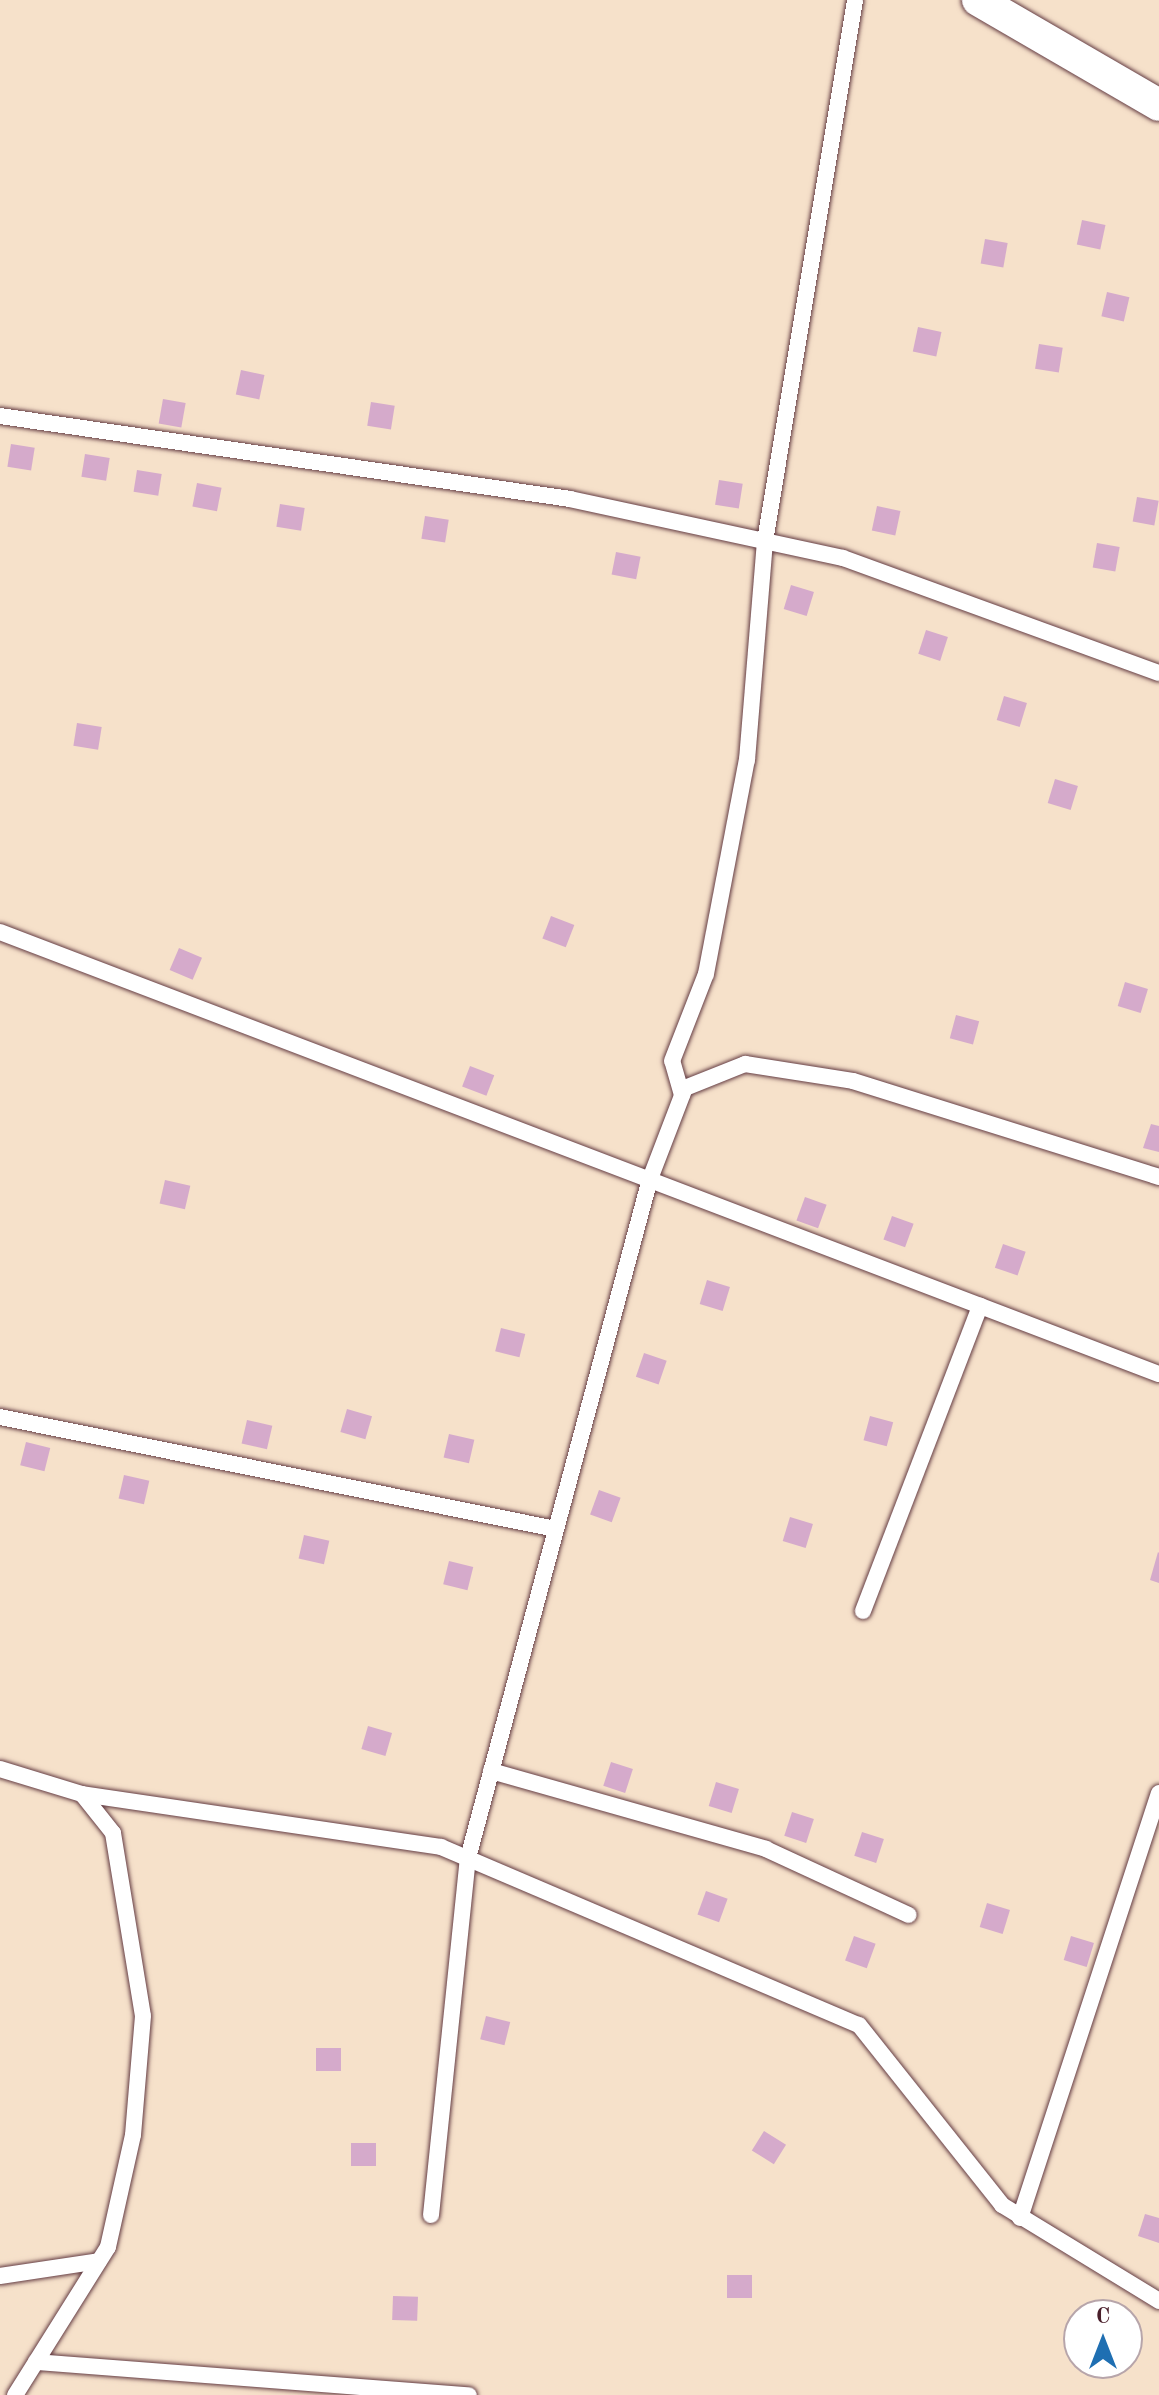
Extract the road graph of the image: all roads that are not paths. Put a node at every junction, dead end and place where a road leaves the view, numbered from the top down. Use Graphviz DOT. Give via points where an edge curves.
graph roads {
  1 [pos="855,0"];
  2 [pos="978,0"];
  3 [pos="1159,105"];
  4 [pos="0,416"];
  5 [pos="765,541"];
  6 [pos="1159,673"];
  7 [pos="0,932"];
  8 [pos="682,1095"];
  9 [pos="1159,1177"];
  10 [pos="650,1179"];
  11 [pos="980,1306"];
  12 [pos="1159,1374"];
  13 [pos="0,1417"];
  14 [pos="556,1529"];
  15 [pos="863,1611"];
  16 [pos="0,1769"];
  17 [pos="491,1771"];
  18 [pos="1159,1793"];
  19 [pos="82,1794"];
  20 [pos="468,1858"];
  21 [pos="909,1915"];
  22 [pos="431,2215"];
  23 [pos="1020,2218"];
  24 [pos="99,2261"];
  25 [pos="0,2276"];
  26 [pos="1159,2301"];
  27 [pos="36,2362"];
  28 [pos="15,2395"];
  29 [pos="469,2395"];
  1 -- 5 [label="lane"];
  2 -- 3 [label="street"];
  4 -- 5 [label="lane" via="570,499"];
  5 -- 6 [label="lane" via="843,558"];
  5 -- 8 [label="lane" via="747,760 706,974 672,1061"];
  7 -- 10 [label="lane"];
  8 -- 9 [label="lane" via="745,1064 853,1081"];
  8 -- 10 [label="lane"];
  10 -- 11 [label="lane"];
  10 -- 14 [label="lane"];
  11 -- 12 [label="lane"];
  11 -- 15 [label="lane"];
  13 -- 14 [label="lane"];
  14 -- 17 [label="lane"];
  16 -- 19 [label="lane"];
  17 -- 20 [label="lane"];
  17 -- 21 [label="lane" via="766,1849"];
  18 -- 23 [label="lane"];
  19 -- 20 [label="lane" via="441,1847"];
  19 -- 24 [label="lane" via="113,1833 143,2016 133,2135"];
  20 -- 22 [label="lane"];
  20 -- 23 [label="lane" via="859,2025 1002,2205"];
  23 -- 26 [label="lane"];
  24 -- 25 [label="lane"];
  24 -- 27 [label="lane"];
  27 -- 28 [label="lane"];
  27 -- 29 [label="lane"];
}
